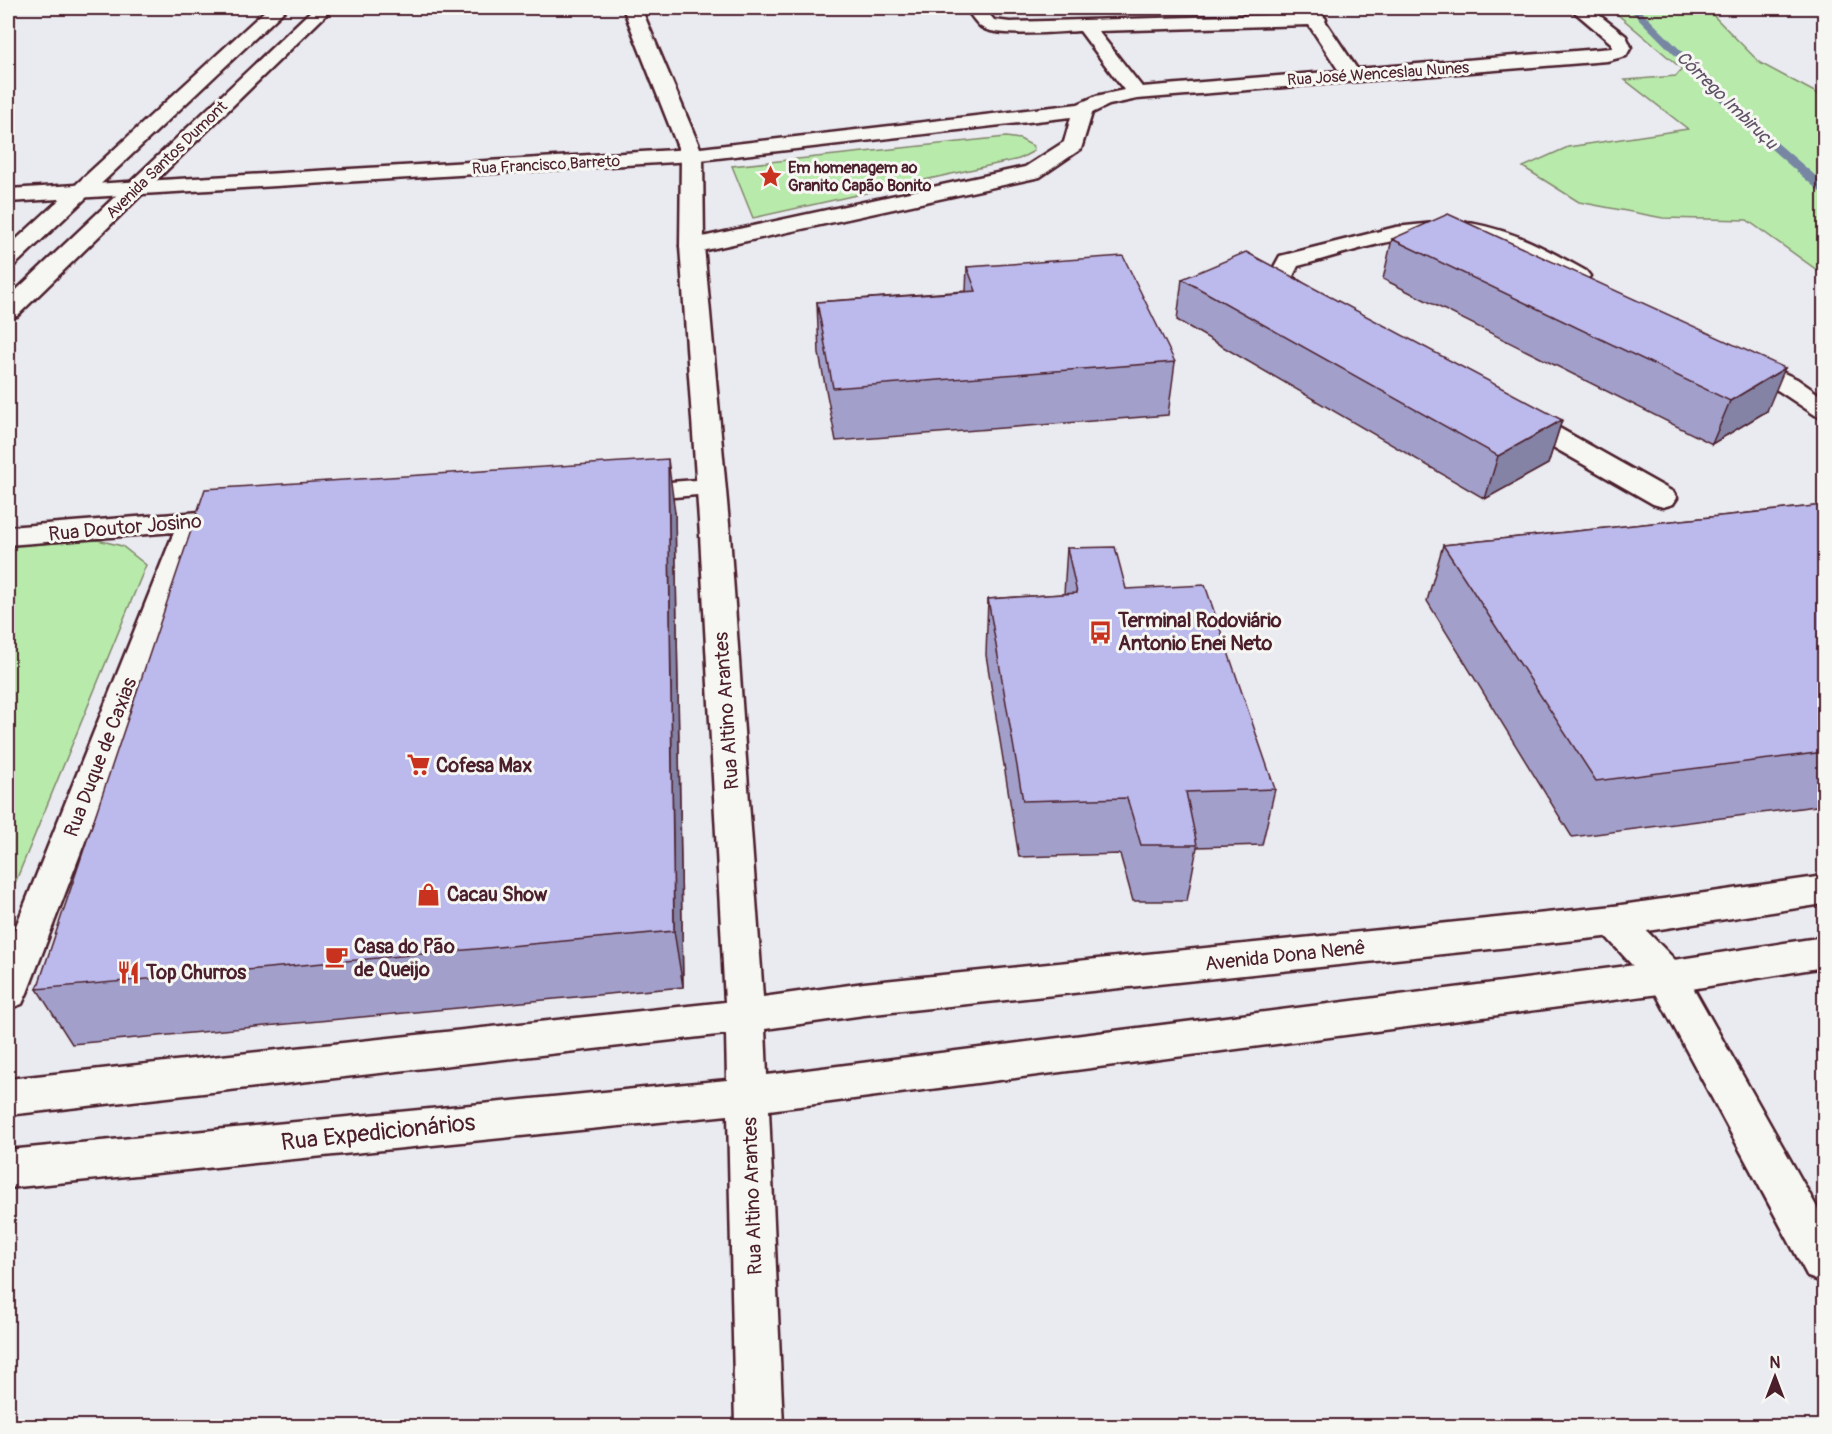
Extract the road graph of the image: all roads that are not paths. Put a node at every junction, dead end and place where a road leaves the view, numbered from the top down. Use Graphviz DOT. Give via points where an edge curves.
graph roads {
  1 [pos="278,8"];
  2 [pos="324,8"];
  3 [pos="632,8"];
  4 [pos="1579,8"];
  5 [pos="979,14"];
  6 [pos="1312,14"];
  7 [pos="1085,26"];
  8 [pos="1352,76"];
  9 [pos="1137,93"];
  10 [pos="1083,110"];
  11 [pos="692,155"];
  12 [pos="134,189"];
  13 [pos="80,193"];
  14 [pos="8,196"];
  15 [pos="692,246"];
  16 [pos="8,259"];
  17 [pos="1598,286"];
  18 [pos="8,311"];
  19 [pos="1331,311"];
  20 [pos="1724,352"];
  21 [pos="1497,404"];
  22 [pos="1824,409"];
  23 [pos="710,487"];
  24 [pos="604,494"];
  25 [pos="1663,498"];
  26 [pos="263,517"];
  27 [pos="192,522"];
  28 [pos="8,536"];
  29 [pos="1824,890"];
  30 [pos="1614,921"];
  31 [pos="1824,952"];
  32 [pos="1667,977"];
  33 [pos="8,993"];
  34 [pos="745,1017"];
  35 [pos="749,1095"];
  36 [pos="8,1098"];
  37 [pos="8,1169"];
  38 [pos="1824,1262"];
  39 [pos="759,1426"];
  1 -- 13 [label="street, Avenida Santos Dumont"];
  2 -- 12 [label="street, Avenida Santos Dumont"];
  3 -- 11 [label="street, Rua Altino Arantes"];
  4 -- 8 [label="street, Rua José Wenceslau Nunes" via="1619,40 1619,52"];
  5 -- 7 [label="street" via="997,27"];
  6 -- 7 [label="street"];
  6 -- 8 [label="street"];
  7 -- 9 [label="street"];
  8 -- 9 [label="street, Rua José Wenceslau Nunes"];
  9 -- 10 [label="street, Rua José Wenceslau Nunes" via="1103,100"];
  10 -- 11 [label="street, Rua Francisco Barreto"];
  10 -- 15 [label="street" via="1074,145 1032,172"];
  11 -- 12 [label="street, Rua Francisco Barreto"];
  11 -- 15 [label="street, Rua Altino Arantes"];
  12 -- 13 [label="street, Rua Francisco Barreto"];
  12 -- 18 [label="street, Avenida Santos Dumont"];
  13 -- 14 [label="street, Rua Francisco Barreto"];
  13 -- 16 [label="street, Avenida Santos Dumont"];
  15 -- 23 [label="street, Rua Altino Arantes"];
  17 -- 19 [label="street" via="1503,237 1461,228 1425,229 1288,261 1281,276 1290,288"];
  20 -- 22 [label="street" via="1788,385"];
  21 -- 25 [label="street"];
  23 -- 24 [label="street"];
  23 -- 34 [label="street, Rua Altino Arantes"];
  26 -- 27 [label="street, Rua Doutor Josino"];
  27 -- 28 [label="street, Rua Doutor Josino"];
  27 -- 33 [label="street, Rua Duque de Caxias"];
  29 -- 30 [label="street, Avenida Dona Nenê"];
  30 -- 32 [label="street"];
  30 -- 34 [label="street, Avenida Dona Nenê" via="864,999"];
  31 -- 32 [label="street"];
  32 -- 35 [label="street"];
  32 -- 38 [label="street"];
  34 -- 35 [label="street, Rua Altino Arantes"];
  34 -- 36 [label="street, Avenida Dona Nenê"];
  35 -- 37 [label="street, Rua Expedicionários"];
  35 -- 39 [label="street, Rua Altino Arantes"];
}
